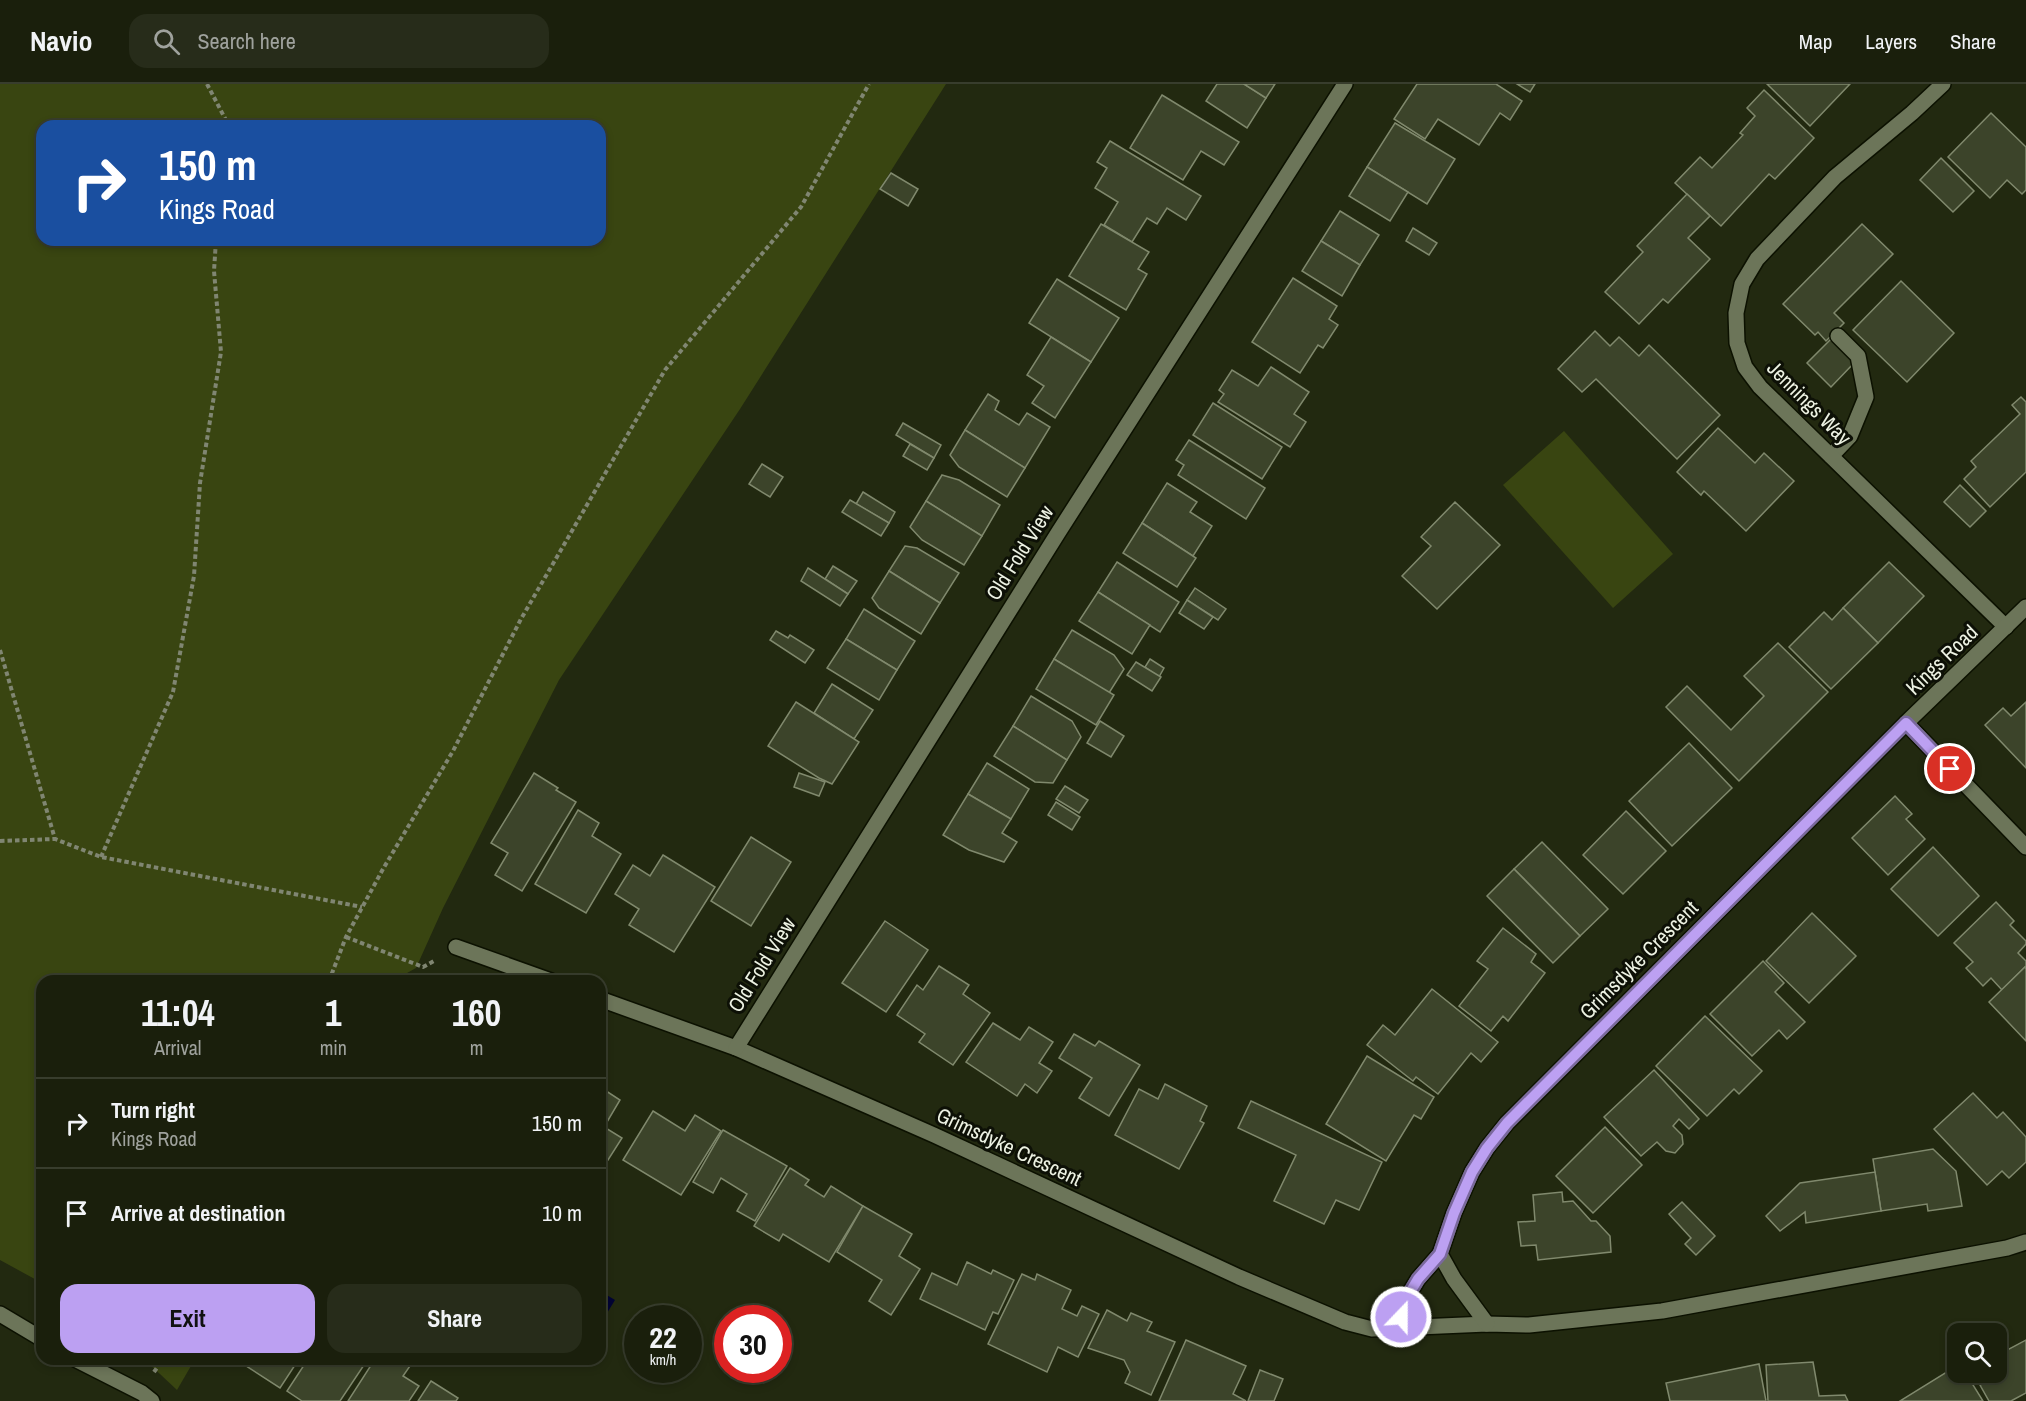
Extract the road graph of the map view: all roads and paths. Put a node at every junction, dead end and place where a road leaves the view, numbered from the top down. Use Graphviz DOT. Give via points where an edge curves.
graph roads {
  1 [pos="207,84"];
  2 [pos="869,84"];
  3 [pos="1345,84"];
  4 [pos="1943,84"];
  5 [pos="226,120"];
  6 [pos="216,246"];
  7 [pos="1838,336"];
  8 [pos="1831,456"];
  9 [pos="2026,607"];
  10 [pos="2006,627"];
  11 [pos="0,650"];
  12 [pos="1906,723"];
  13 [pos="56,839"];
  14 [pos="0,841"];
  15 [pos="2026,847"];
  16 [pos="101,857"];
  17 [pos="362,907"];
  18 [pos="346,937"];
  19 [pos="456,947"];
  20 [pos="331,975"];
  21 [pos="533,975"];
  22 [pos="606,1001"];
  23 [pos="736,1048"];
  24 [pos="2026,1242"];
  25 [pos="1440,1254"];
  26 [pos="0,1314"];
  27 [pos="1487,1324"];
  28 [pos="1399,1329"];
  29 [pos="36,1335"];
  30 [pos="87,1365"];
  31 [pos="152,1401"];
  1 -- 5 [label="path"];
  2 -- 17 [label="path" via="801,207 665,370 521,619 453,751"];
  3 -- 23 [label="street, Old Fold View"];
  4 -- 8 [label="street, Jennings Way" via="1835,177 1757,259 1742,284 1736,313 1737,344 1745,367 1760,387"];
  6 -- 16 [label="path" via="221,352 200,483 194,576 173,692"];
  7 -- 8 [label="street" via="1858,356 1866,397 1850,436"];
  8 -- 10 [label="street, Jennings Way"];
  9 -- 10 [label="street, Kings Road"];
  10 -- 12 [label="street, Kings Road"];
  11 -- 13 [label="path"];
  12 -- 15 [label="street, Kings Road"];
  12 -- 25 [label="street, Grimsdyke Crescent" via="1507,1123 1472,1172"];
  13 -- 14 [label="path"];
  13 -- 16 [label="path"];
  16 -- 17 [label="path"];
  17 -- 18 [label="path"];
  18 -- 19 [label="path" via="423,967"];
  18 -- 20 [label="path"];
  19 -- 21 [label="street"];
  22 -- 23 [label="street, Grimsdyke Crescent"];
  23 -- 28 [label="street, Grimsdyke Crescent" via="1345,1322 1372,1329"];
  24 -- 27 [label="street, Grimsdyke Crescent" via="1662,1311 1528,1325"];
  25 -- 27 [label="street"];
  25 -- 28 [label="street, Grimsdyke Crescent" via="1403,1304"];
  26 -- 29 [label="street"];
  27 -- 28 [label="street, Grimsdyke Crescent"];
  30 -- 31 [label="street"];
}
